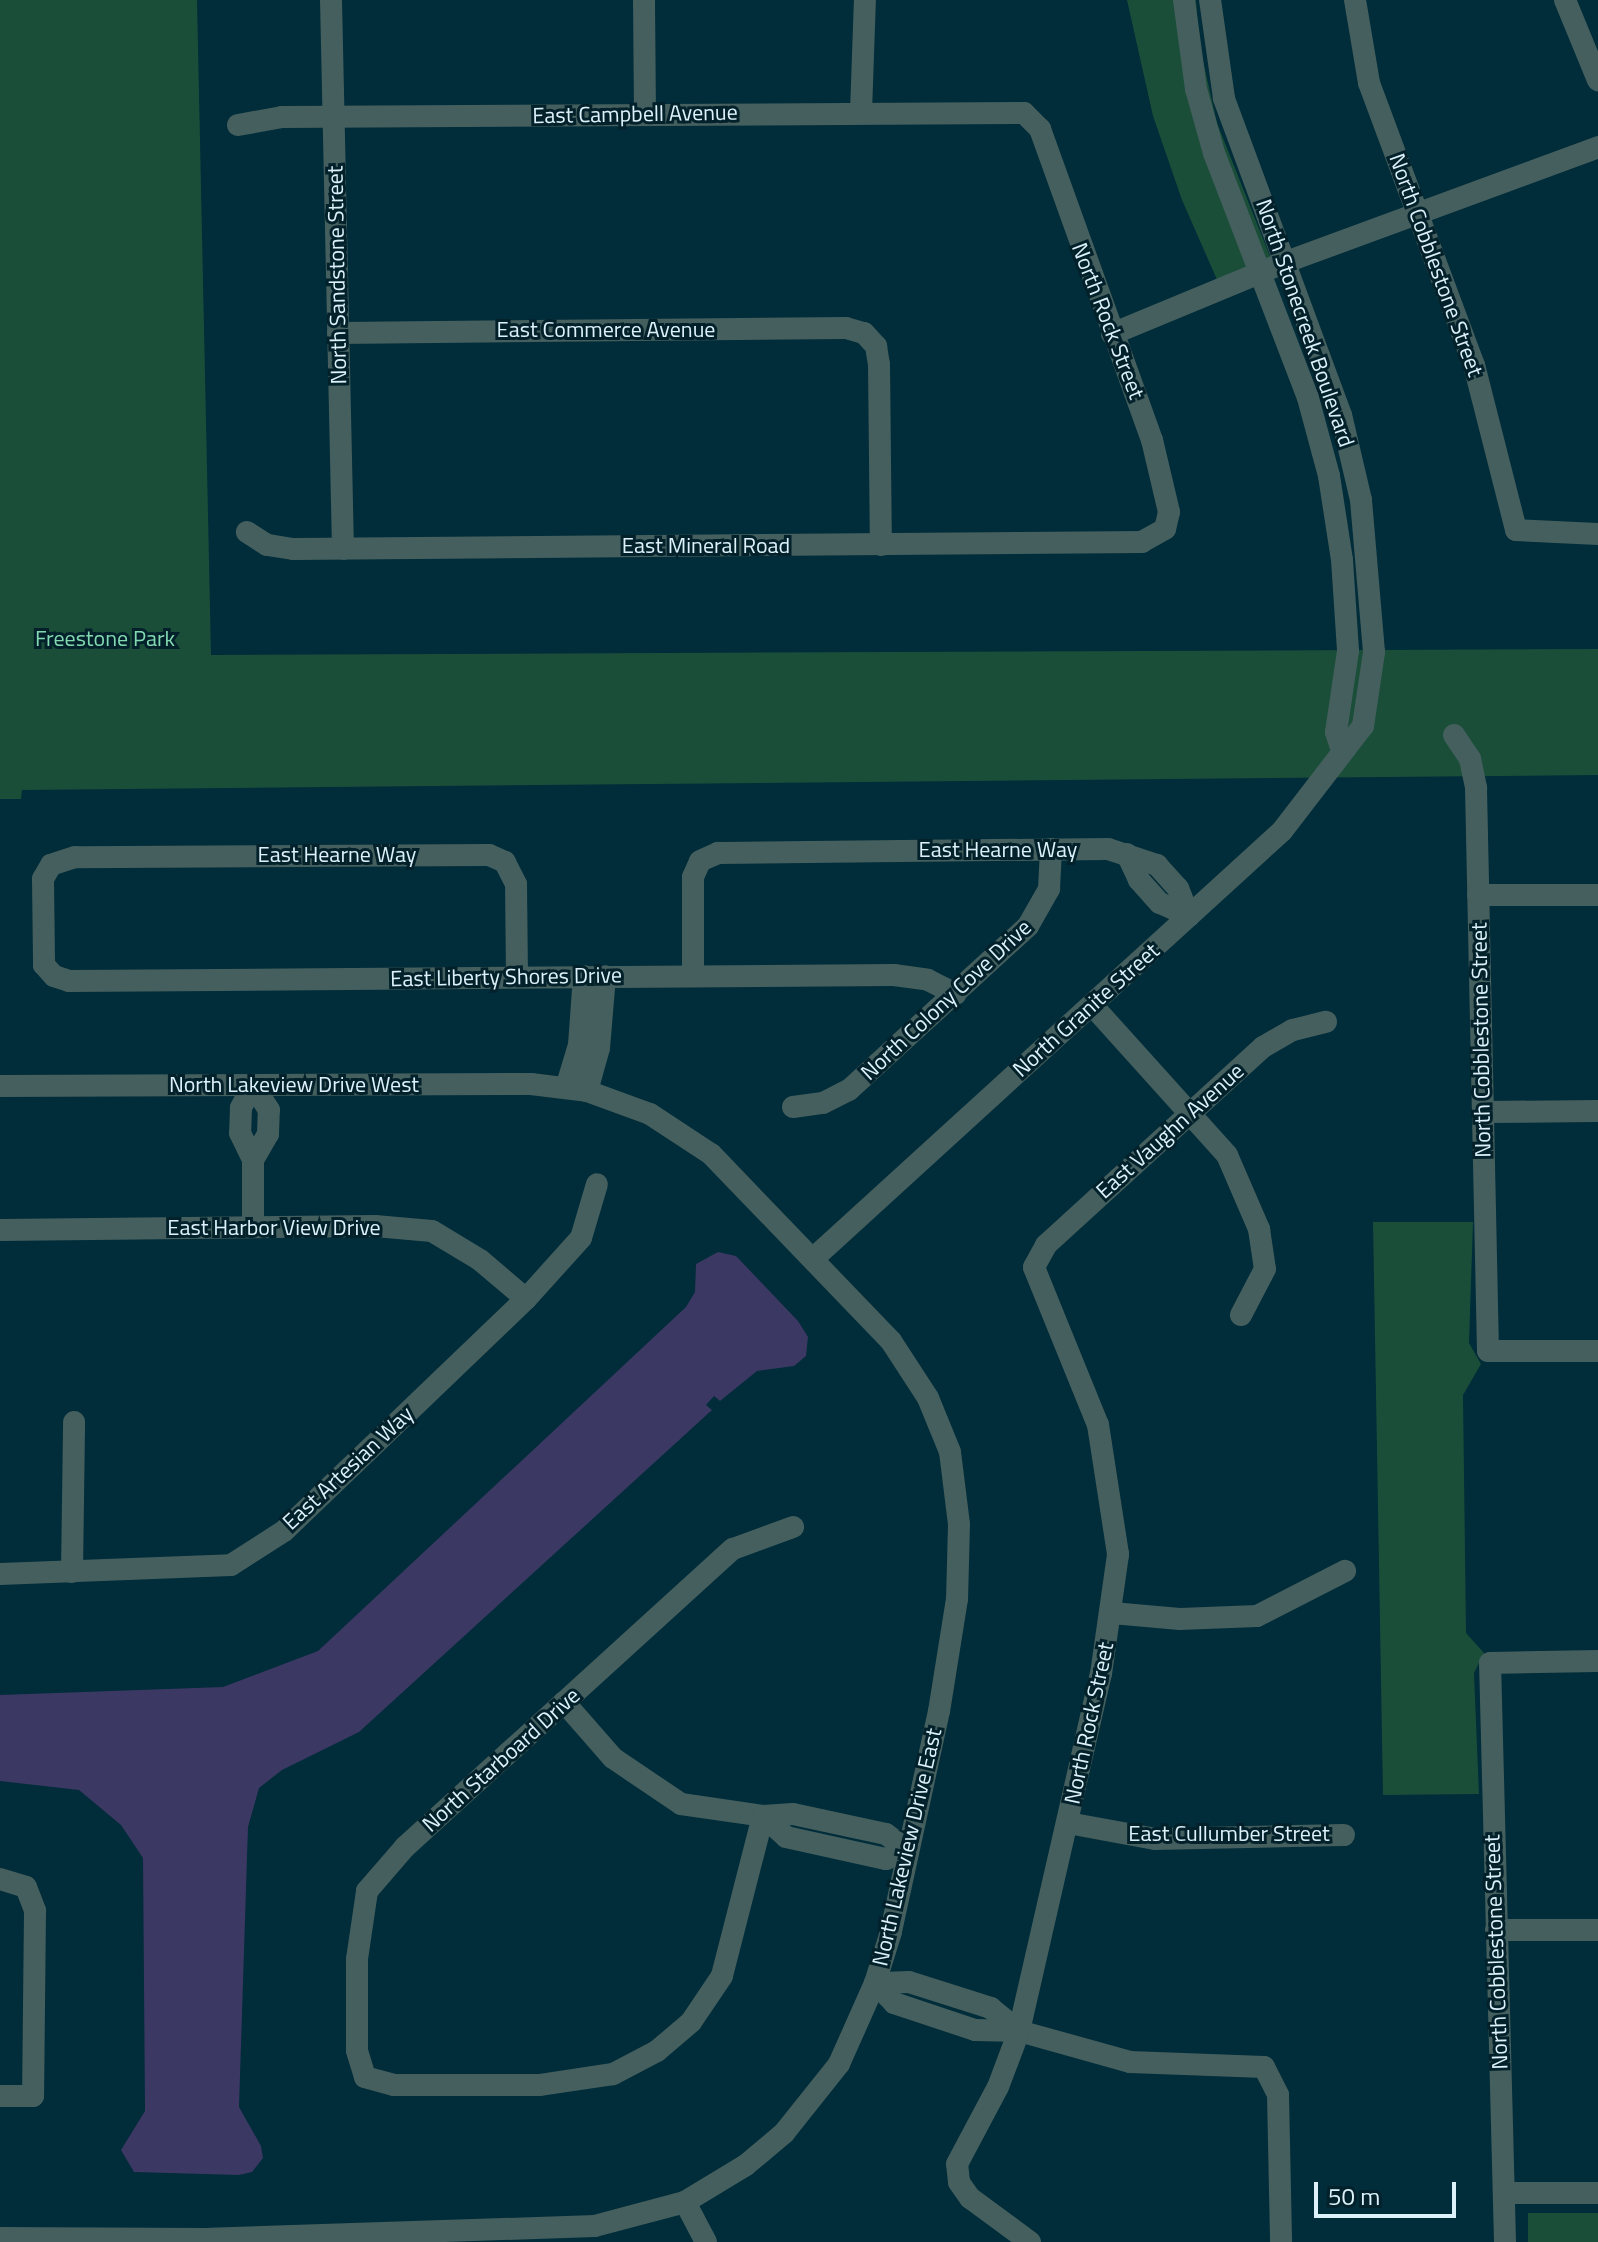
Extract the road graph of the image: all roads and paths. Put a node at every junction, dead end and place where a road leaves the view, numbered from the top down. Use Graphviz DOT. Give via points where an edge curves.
graph roads {
  1 [pos="331,0"];
  2 [pos="644,0"];
  3 [pos="865,0"];
  4 [pos="1184,0"];
  5 [pos="1210,0"];
  6 [pos="1355,0"];
  7 [pos="1565,0"];
  8 [pos="1598,80"];
  9 [pos="861,112"];
  10 [pos="645,114"];
  11 [pos="334,117"];
  12 [pos="1031,117"];
  13 [pos="238,125"];
  14 [pos="1598,147"];
  15 [pos="1420,215"];
  16 [pos="1286,262"];
  17 [pos="1261,275"];
  18 [pos="338,333"];
  19 [pos="1112,334"];
  20 [pos="1165,529"];
  21 [pos="247,532"];
  22 [pos="1598,534"];
  23 [pos="881,545"];
  24 [pos="343,549"];
  25 [pos="1374,652"];
  26 [pos="1454,735"];
  27 [pos="1342,751"];
  28 [pos="1051,849"];
  29 [pos="1478,895"];
  30 [pos="1598,895"];
  31 [pos="1189,916"];
  32 [pos="54,976"];
  33 [pos="594,976"];
  34 [pos="693,976"];
  35 [pos="517,977"];
  36 [pos="956,994"];
  37 [pos="1092,1005"];
  38 [pos="1326,1022"];
  39 [pos="253,1085"];
  40 [pos="0,1086"];
  41 [pos="577,1089"];
  42 [pos="793,1107"];
  43 [pos="1598,1111"];
  44 [pos="1483,1112"];
  45 [pos="1190,1113"];
  46 [pos="597,1184"];
  47 [pos="253,1226"];
  48 [pos="0,1230"];
  49 [pos="815,1257"];
  50 [pos="1034,1267"];
  51 [pos="526,1299"];
  52 [pos="1241,1315"];
  53 [pos="1598,1351"];
  54 [pos="74,1422"];
  55 [pos="793,1527"];
  56 [pos="1345,1571"];
  57 [pos="72,1572"];
  58 [pos="0,1574"];
  59 [pos="1112,1613"];
  60 [pos="1598,1661"];
  61 [pos="564,1702"];
  62 [pos="763,1816"];
  63 [pos="1068,1823"];
  64 [pos="1344,1835"];
  65 [pos="907,1850"];
  66 [pos="0,1879"];
  67 [pos="1496,1930"];
  68 [pos="1598,1930"];
  69 [pos="875,1983"];
  70 [pos="1019,2031"];
  71 [pos="0,2096"];
  72 [pos="1504,2193"];
  73 [pos="1598,2193"];
  74 [pos="685,2202"];
  75 [pos="0,2238"];
  76 [pos="375,2239"];
  77 [pos="176,2240"];
  78 [pos="207,2240"];
  79 [pos="706,2242"];
  80 [pos="1030,2242"];
  81 [pos="1281,2242"];
  82 [pos="1505,2242"];
  1 -- 11 [label="street, North Sandstone Street"];
  2 -- 10 [label="street"];
  3 -- 9 [label="street"];
  4 -- 17 [label="street, North Stonecreek Boulevard" via="1203,115"];
  5 -- 16 [label="street, North Stonecreek Boulevard" via="1224,98"];
  6 -- 15 [label="street, North Cobblestone Street" via="1369,83"];
  7 -- 8 [label="street"];
  9 -- 10 [label="street, East Campbell Avenue"];
  9 -- 12 [label="street, East Campbell Avenue" via="1008,110"];
  10 -- 11 [label="street, East Campbell Avenue"];
  11 -- 13 [label="street, East Campbell Avenue" via="271,117"];
  11 -- 18 [label="street, North Sandstone Street"];
  12 -- 19 [label="street, North Rock Street" via="1040,129"];
  14 -- 15 [label="street"];
  15 -- 16 [label="street"];
  15 -- 22 [label="street, North Cobblestone Street" via="1474,365 1516,530"];
  16 -- 17 [label="street"];
  16 -- 25 [label="street, North Stonecreek Boulevard" via="1351,450 1367,542"];
  17 -- 19 [label="street"];
  17 -- 27 [label="street, North Stonecreek Boulevard" via="1320,435 1342,560 1348,651 1336,732"];
  18 -- 23 [label="street, East Commerce Avenue" via="846,328 872,338 879,364"];
  18 -- 24 [label="street, North Sandstone Street"];
  19 -- 20 [label="street, North Rock Street" via="1159,461 1169,503"];
  20 -- 23 [label="street, East Mineral Road" via="1142,542"];
  21 -- 24 [label="street, East Mineral Road" via="280,548"];
  23 -- 24 [label="street, East Mineral Road"];
  25 -- 27 [label="street, North Granite Street" via="1363,726"];
  26 -- 29 [label="street, North Cobblestone Street" via="1470,759 1475,779"];
  27 -- 31 [label="street, North Granite Street" via="1296,817"];
  28 -- 31 [label="street, East Hearne Way" via="1127,854 1157,865 1178,888"];
  28 -- 34 [label="street, East Hearne Way" via="709,855 695,869 691,886"];
  28 -- 36 [label="street, North Colony Cove Drive" via="1049,889 1037,915"];
  29 -- 30 [label="street"];
  29 -- 44 [label="street, North Cobblestone Street"];
  31 -- 37 [label="street, North Granite Street"];
  32 -- 35 [label="street, East Liberty Shores Drive" via="76,981"];
  32 -- 35 [label="street, East Hearne Way" via="42,958 42,887 51,865 75,857 489,855 505,862 515,877"];
  33 -- 34 [label="street, East Liberty Shores Drive"];
  33 -- 35 [label="street, East Liberty Shores Drive"];
  33 -- 41 [label="street" via="599,1048"];
  34 -- 36 [label="street, East Liberty Shores Drive" via="894,975 928,980"];
  36 -- 42 [label="street, North Colony Cove Drive" via="849,1090 823,1103"];
  37 -- 45 [label="street"];
  37 -- 49 [label="street, North Granite Street"];
  38 -- 45 [label="street, East Vaughn Avenue" via="1277,1038"];
  39 -- 40 [label="street, North Lakeview Drive West"];
  39 -- 41 [label="street, North Lakeview Drive West" via="531,1084"];
  39 -- 47 [label="street" via="269,1110 268,1134 253,1160"];
  41 -- 49 [label="street, North Lakeview Drive East" via="650,1114 711,1154"];
  43 -- 44 [label="street"];
  44 -- 53 [label="street, North Cobblestone Street" via="1488,1351"];
  45 -- 50 [label="street, East Vaughn Avenue" via="1046,1245"];
  45 -- 52 [label="street" via="1227,1155 1259,1229 1265,1269"];
  46 -- 51 [label="street, East Artesian Way" via="581,1238"];
  47 -- 48 [label="street, East Harbor View Drive"];
  47 -- 51 [label="street, East Harbor View Drive" via="432,1231 480,1260"];
  49 -- 65 [label="street, North Lakeview Drive East" via="891,1341 928,1398 950,1452 959,1524 957,1599"];
  50 -- 59 [label="street, North Rock Street" via="1098,1425 1118,1554"];
  51 -- 57 [label="street, East Artesian Way" via="284,1531 231,1565"];
  54 -- 57 [label="street"];
  55 -- 61 [label="street, North Starboard Drive" via="733,1549"];
  56 -- 59 [label="street" via="1257,1616 1180,1619"];
  57 -- 58 [label="street, East Artesian Way"];
  59 -- 63 [label="street, North Rock Street"];
  60 -- 67 [label="street, North Cobblestone Street" via="1490,1663"];
  61 -- 62 [label="street" via="613,1758 681,1804"];
  61 -- 62 [label="street, North Starboard Drive" via="405,1847 367,1891 357,1959 357,2050 365,2077 394,2085 539,2085 613,2074 657,2051 691,2022 722,1976"];
  62 -- 65 [label="street" via="793,1814 886,1834"];
  63 -- 64 [label="street, East Cullumber Street" via="1155,1839"];
  63 -- 70 [label="street, North Rock Street"];
  65 -- 69 [label="street, North Lakeview Drive East"];
  66 -- 71 [label="street" via="26,1887 35,1911 33,2096"];
  67 -- 68 [label="street"];
  67 -- 72 [label="street, North Cobblestone Street"];
  69 -- 70 [label="street" via="894,2003 927,2016 975,2030"];
  69 -- 74 [label="street, North Lakeview Drive East" via="839,2064 808,2106 746,2165"];
  70 -- 80 [label="street, North Rock Street" via="990,2105 959,2156 957,2174 970,2198"];
  70 -- 81 [label="street" via="1130,2062 1246,2062 1270,2072 1278,2095"];
  72 -- 73 [label="street"];
  72 -- 82 [label="street, North Cobblestone Street"];
  74 -- 76 [label="street, North Lakeview Drive East" via="595,2226"];
  74 -- 79 [label="street"];
  75 -- 77 [label="street"];
  76 -- 78 [label="street, North Lakeview Drive East"];
  77 -- 78 [label="street"];
}
